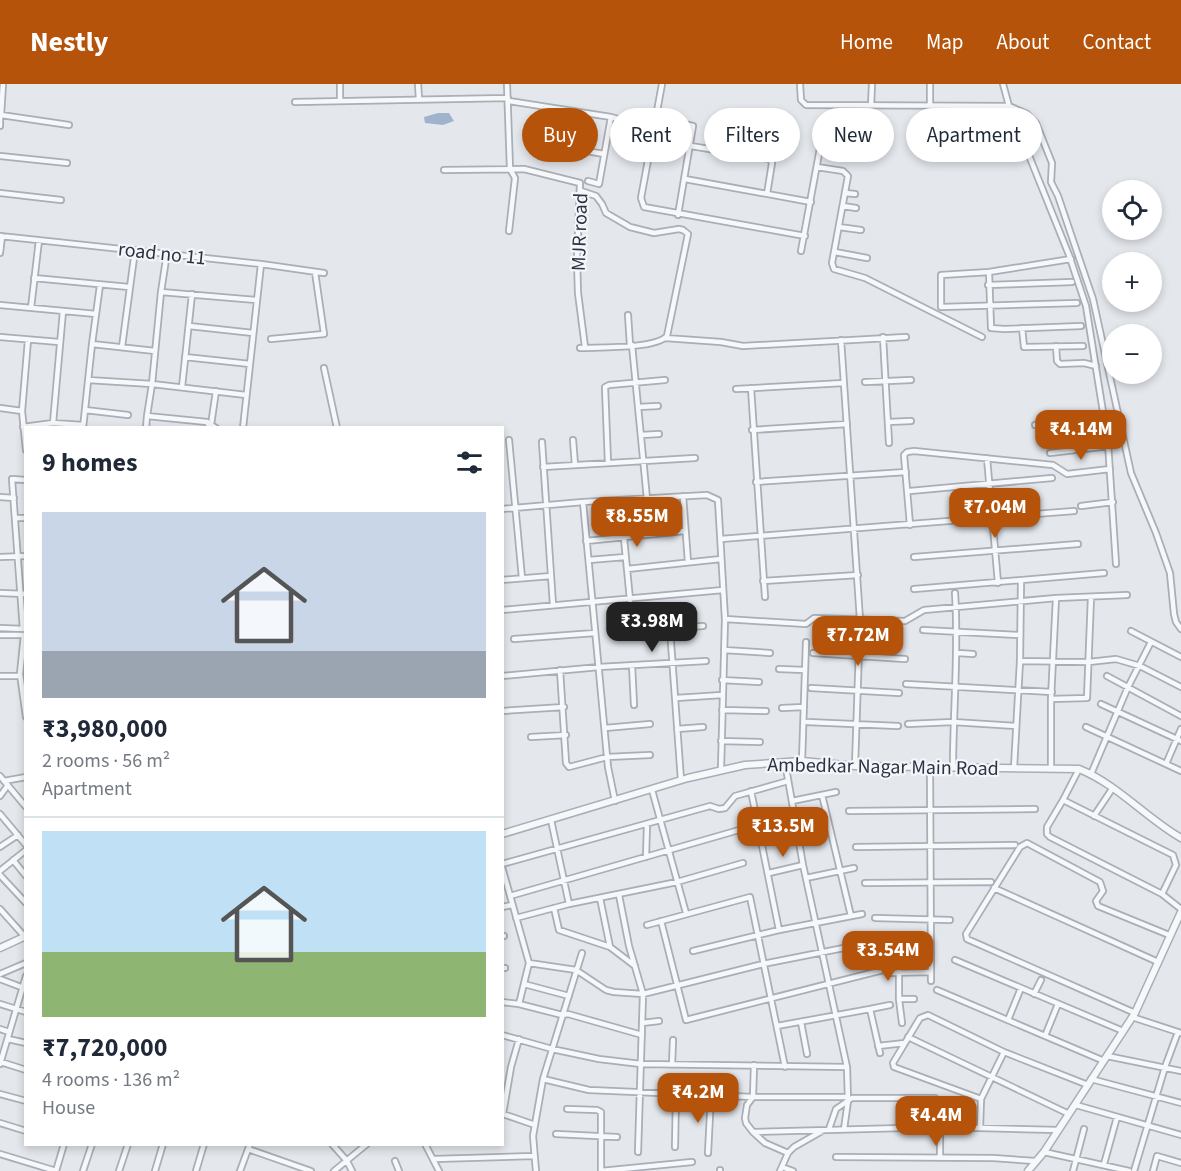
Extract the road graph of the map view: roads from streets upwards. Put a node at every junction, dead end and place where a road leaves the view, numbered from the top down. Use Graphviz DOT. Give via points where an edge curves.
graph roads {
  1 [pos="3,84"];
  2 [pos="340,84"];
  3 [pos="418,84"];
  4 [pos="507,84"];
  5 [pos="662,84"];
  6 [pos="800,84"];
  7 [pos="872,84"];
  8 [pos="930,84"];
  9 [pos="1003,84"];
  10 [pos="419,99"];
  11 [pos="508,99"];
  12 [pos="340,101"];
  13 [pos="295,102"];
  14 [pos="930,105"];
  15 [pos="872,106"];
  16 [pos="1010,106"];
  17 [pos="658,108"];
  18 [pos="0,115"];
  19 [pos="610,117"];
  20 [pos="610,122"];
  21 [pos="69,125"];
  22 [pos="0,126"];
  23 [pos="692,146"];
  24 [pos="598,153"];
  25 [pos="604,154"];
  26 [pos="0,156"];
  27 [pos="648,162"];
  28 [pos="688,162"];
  29 [pos="818,162"];
  30 [pos="67,163"];
  31 [pos="817,167"];
  32 [pos="510,169"];
  33 [pos="444,170"];
  34 [pos="685,179"];
  35 [pos="588,181"];
  36 [pos="581,191"];
  37 [pos="0,193"];
  38 [pos="845,193"];
  39 [pos="767,194"];
  40 [pos="855,194"];
  41 [pos="62,200"];
  42 [pos="811,202"];
  43 [pos="843,206"];
  44 [pos="856,208"];
  45 [pos="678,215"];
  46 [pos="839,227"];
  47 [pos="861,230"];
  48 [pos="509,231"];
  49 [pos="1,236"];
  50 [pos="806,236"];
  51 [pos="39,240"];
  52 [pos="135,250"];
  53 [pos="801,251"];
  54 [pos="835,252"];
  55 [pos="0,253"];
  56 [pos="167,253"];
  57 [pos="867,258"];
  58 [pos="1071,259"];
  59 [pos="261,264"];
  60 [pos="315,272"];
  61 [pos="989,272"];
  62 [pos="324,273"];
  63 [pos="34,278"];
  64 [pos="1072,282"];
  65 [pos="99,285"];
  66 [pos="988,285"];
  67 [pos="129,288"];
  68 [pos="161,292"];
  69 [pos="192,294"];
  70 [pos="257,300"];
  71 [pos="1077,303"];
  72 [pos="0,305"];
  73 [pos="989,306"];
  74 [pos="32,308"];
  75 [pos="63,310"];
  76 [pos="96,314"];
  77 [pos="628,315"];
  78 [pos="189,326"];
  79 [pos="1081,326"];
  80 [pos="1022,328"];
  81 [pos="253,333"];
  82 [pos="0,337"];
  83 [pos="883,337"];
  84 [pos="906,337"];
  85 [pos="982,337"];
  86 [pos="665,338"];
  87 [pos="271,339"];
  88 [pos="28,340"];
  89 [pos="841,340"];
  90 [pos="59,342"];
  91 [pos="92,344"];
  92 [pos="631,345"];
  93 [pos="1056,346"];
  94 [pos="1083,346"];
  95 [pos="122,347"];
  96 [pos="155,351"];
  97 [pos="185,357"];
  98 [pos="1095,359"];
  99 [pos="1084,363"];
  100 [pos="250,364"];
  101 [pos="1096,366"];
  102 [pos="324,368"];
  103 [pos="88,380"];
  104 [pos="665,380"];
  105 [pos="911,380"];
  106 [pos="885,381"];
  107 [pos="865,382"];
  108 [pos="636,383"];
  109 [pos="844,383"];
  110 [pos="152,384"];
  111 [pos="182,387"];
  112 [pos="751,388"];
  113 [pos="736,389"];
  114 [pos="216,391"];
  115 [pos="246,395"];
  116 [pos="658,406"];
  117 [pos="638,407"];
  118 [pos="0,408"];
  119 [pos="85,410"];
  120 [pos="22,411"];
  121 [pos="128,415"];
  122 [pos="147,416"];
  123 [pos="1105,417"];
  124 [pos="180,419"];
  125 [pos="911,420"];
  126 [pos="888,422"];
  127 [pos="53,423"];
  128 [pos="847,424"];
  129 [pos="30,426"];
  130 [pos="83,426"];
  131 [pos="146,426"];
  132 [pos="179,426"];
  133 [pos="211,426"];
  134 [pos="212,426"];
  135 [pos="243,426"];
  136 [pos="337,426"];
  137 [pos="1035,426"];
  138 [pos="23,427"];
  139 [pos="752,430"];
  140 [pos="659,434"];
  141 [pos="24,435"];
  142 [pos="641,435"];
  143 [pos="509,440"];
  144 [pos="573,440"];
  145 [pos="542,441"];
  146 [pos="889,443"];
  147 [pos="1109,446"];
  148 [pos="1050,453"];
  149 [pos="695,458"];
  150 [pos="987,458"];
  151 [pos="642,462"];
  152 [pos="608,463"];
  153 [pos="575,465"];
  154 [pos="543,467"];
  155 [pos="1110,470"];
  156 [pos="906,472"];
  157 [pos="850,476"];
  158 [pos="1052,478"];
  159 [pos="24,480"];
  160 [pos="756,482"];
  161 [pos="989,484"];
  162 [pos="910,490"];
  163 [pos="683,496"];
  164 [pos="0,497"];
  165 [pos="14,498"];
  166 [pos="647,499"];
  167 [pos="583,502"];
  168 [pos="1113,502"];
  169 [pos="546,506"];
  170 [pos="1081,506"];
  171 [pos="515,508"];
  172 [pos="504,509"];
  173 [pos="1074,512"];
  174 [pos="15,518"];
  175 [pos="24,518"];
  176 [pos="992,518"];
  177 [pos="910,525"];
  178 [pos="854,528"];
  179 [pos="685,531"];
  180 [pos="760,536"];
  181 [pos="624,538"];
  182 [pos="721,539"];
  183 [pos="586,541"];
  184 [pos="1078,544"];
  185 [pos="994,550"];
  186 [pos="18,556"];
  187 [pos="24,556"];
  188 [pos="0,557"];
  189 [pos="626,557"];
  190 [pos="914,557"];
  191 [pos="721,559"];
  192 [pos="589,560"];
  193 [pos="688,562"];
  194 [pos="1116,564"];
  195 [pos="627,569"];
  196 [pos="1104,573"];
  197 [pos="858,575"];
  198 [pos="551,576"];
  199 [pos="522,578"];
  200 [pos="504,580"];
  201 [pos="763,581"];
  202 [pos="1021,581"];
  203 [pos="998,583"];
  204 [pos="914,589"];
  205 [pos="723,590"];
  206 [pos="0,592"];
  207 [pos="955,593"];
  208 [pos="23,594"];
  209 [pos="1127,595"];
  210 [pos="765,597"];
  211 [pos="1091,597"];
  212 [pos="1056,598"];
  213 [pos="630,600"];
  214 [pos="1020,601"];
  215 [pos="593,603"];
  216 [pos="553,605"];
  217 [pos="956,607"];
  218 [pos="504,610"];
  219 [pos="725,619"];
  220 [pos="860,620"];
  221 [pos="703,626"];
  222 [pos="0,628"];
  223 [pos="669,629"];
  224 [pos="1181,629"];
  225 [pos="922,630"];
  226 [pos="1131,631"];
  227 [pos="24,632"];
  228 [pos="614,632"];
  229 [pos="957,632"];
  230 [pos="595,633"];
  231 [pos="0,635"];
  232 [pos="1020,635"];
  233 [pos="514,639"];
  234 [pos="806,642"];
  235 [pos="1151,642"];
  236 [pos="724,650"];
  237 [pos="770,653"];
  238 [pos="813,653"];
  239 [pos="958,653"];
  240 [pos="974,654"];
  241 [pos="859,656"];
  242 [pos="1181,657"];
  243 [pos="905,659"];
  244 [pos="706,661"];
  245 [pos="1020,661"];
  246 [pos="1053,661"];
  247 [pos="1089,662"];
  248 [pos="673,663"];
  249 [pos="632,665"];
  250 [pos="1140,666"];
  251 [pos="599,667"];
  252 [pos="779,669"];
  253 [pos="560,670"];
  254 [pos="805,670"];
  255 [pos="22,675"];
  256 [pos="0,676"];
  257 [pos="504,676"];
  258 [pos="1107,676"];
  259 [pos="722,680"];
  260 [pos="759,681"];
  261 [pos="906,684"];
  262 [pos="956,685"];
  263 [pos="1128,687"];
  264 [pos="1181,687"];
  265 [pos="811,688"];
  266 [pos="1018,689"];
  267 [pos="859,690"];
  268 [pos="1052,692"];
  269 [pos="899,693"];
  270 [pos="722,695"];
  271 [pos="24,696"];
  272 [pos="676,698"];
  273 [pos="1052,699"];
  274 [pos="1101,704"];
  275 [pos="634,705"];
  276 [pos="564,707"];
  277 [pos="804,707"];
  278 [pos="782,708"];
  279 [pos="722,710"];
  280 [pos="504,711"];
  281 [pos="766,711"];
  282 [pos="1117,714"];
  283 [pos="1181,716"];
  284 [pos="807,722"];
  285 [pos="953,722"];
  286 [pos="650,724"];
  287 [pos="908,724"];
  288 [pos="857,725"];
  289 [pos="898,726"];
  290 [pos="1016,726"];
  291 [pos="703,727"];
  292 [pos="1086,727"];
  293 [pos="605,728"];
  294 [pos="677,729"];
  295 [pos="1181,729"];
  296 [pos="566,735"];
  297 [pos="531,737"];
  298 [pos="1107,738"];
  299 [pos="1179,740"];
  300 [pos="721,741"];
  301 [pos="760,742"];
  302 [pos="650,755"];
  303 [pos="607,757"];
  304 [pos="802,761"];
  305 [pos="785,762"];
  306 [pos="1166,764"];
  307 [pos="855,766"];
  308 [pos="930,768"];
  309 [pos="953,768"];
  310 [pos="1014,768"];
  311 [pos="1051,768"];
  312 [pos="721,769"];
  313 [pos="1079,770"];
  314 [pos="1181,771"];
  315 [pos="1091,774"];
  316 [pos="24,777"];
  317 [pos="681,780"];
  318 [pos="4,781"];
  319 [pos="788,781"];
  320 [pos="1112,789"];
  321 [pos="652,790"];
  322 [pos="751,791"];
  323 [pos="836,792"];
  324 [pos="822,795"];
  325 [pos="0,796"];
  326 [pos="1063,800"];
  327 [pos="615,801"];
  328 [pos="792,801"];
  329 [pos="24,805"];
  330 [pos="1035,809"];
  331 [pos="930,810"];
  332 [pos="849,811"];
  333 [pos="0,814"];
  334 [pos="1094,816"];
  335 [pos="551,820"];
  336 [pos="660,820"];
  337 [pos="2,821"];
  338 [pos="647,824"];
  339 [pos="739,830"];
  340 [pos="504,833"];
  341 [pos="18,836"];
  342 [pos="1181,838"];
  343 [pos="24,843"];
  344 [pos="1015,845"];
  345 [pos="930,846"];
  346 [pos="0,847"];
  347 [pos="856,847"];
  348 [pos="556,849"];
  349 [pos="668,850"];
  350 [pos="24,852"];
  351 [pos="646,856"];
  352 [pos="13,860"];
  353 [pos="743,863"];
  354 [pos="504,864"];
  355 [pos="803,865"];
  356 [pos="854,868"];
  357 [pos="841,871"];
  358 [pos="0,873"];
  359 [pos="769,873"];
  360 [pos="24,874"];
  361 [pos="806,878"];
  362 [pos="564,882"];
  363 [pos="677,882"];
  364 [pos="992,882"];
  365 [pos="865,883"];
  366 [pos="930,883"];
  367 [pos="505,885"];
  368 [pos="994,888"];
  369 [pos="1162,894"];
  370 [pos="619,895"];
  371 [pos="510,896"];
  372 [pos="600,898"];
  373 [pos="24,901"];
  374 [pos="569,904"];
  375 [pos="512,905"];
  376 [pos="504,907"];
  377 [pos="554,908"];
  378 [pos="1,912"];
  379 [pos="1181,912"];
  380 [pos="686,913"];
  381 [pos="862,914"];
  382 [pos="851,916"];
  383 [pos="516,918"];
  384 [pos="875,918"];
  385 [pos="931,920"];
  386 [pos="950,920"];
  387 [pos="661,921"];
  388 [pos="816,923"];
  389 [pos="647,925"];
  390 [pos="779,930"];
  391 [pos="1169,935"];
  392 [pos="24,936"];
  393 [pos="758,936"];
  394 [pos="24,937"];
  395 [pos="899,939"];
  396 [pos="874,942"];
  397 [pos="610,947"];
  398 [pos="0,948"];
  399 [pos="693,951"];
  400 [pos="823,952"];
  401 [pos="582,953"];
  402 [pos="955,960"];
  403 [pos="1158,962"];
  404 [pos="529,963"];
  405 [pos="24,964"];
  406 [pos="763,964"];
  407 [pos="635,966"];
  408 [pos="576,970"];
  409 [pos="883,970"];
  410 [pos="931,972"];
  411 [pos="888,973"];
  412 [pos="899,973"];
  413 [pos="0,974"];
  414 [pos="0,979"];
  415 [pos="24,980"];
  416 [pos="1041,980"];
  417 [pos="931,981"];
  418 [pos="524,984"];
  419 [pos="829,984"];
  420 [pos="678,986"];
  421 [pos="21,987"];
  422 [pos="1021,988"];
  423 [pos="937,990"];
  424 [pos="643,994"];
  425 [pos="1034,994"];
  426 [pos="569,996"];
  427 [pos="771,998"];
  428 [pos="899,999"];
  429 [pos="914,999"];
  430 [pos="504,1002"];
  431 [pos="0,1004"];
  432 [pos="519,1004"];
  433 [pos="1058,1004"];
  434 [pos="890,1005"];
  435 [pos="870,1009"];
  436 [pos="16,1010"];
  437 [pos="24,1012"];
  438 [pos="1134,1015"];
  439 [pos="562,1016"];
  440 [pos="837,1016"];
  441 [pos="1008,1020"];
  442 [pos="659,1021"];
  443 [pos="801,1022"];
  444 [pos="642,1023"];
  445 [pos="902,1023"];
  446 [pos="777,1026"];
  447 [pos="0,1029"];
  448 [pos="1122,1031"];
  449 [pos="9,1032"];
  450 [pos="1180,1032"];
  451 [pos="504,1035"];
  452 [pos="642,1035"];
  453 [pos="1045,1036"];
  454 [pos="908,1037"];
  455 [pos="8,1039"];
  456 [pos="519,1039"];
  457 [pos="673,1040"];
  458 [pos="24,1043"];
  459 [pos="905,1043"];
  460 [pos="878,1046"];
  461 [pos="552,1049"];
  462 [pos="2,1051"];
  463 [pos="1004,1052"];
  464 [pos="880,1053"];
  465 [pos="807,1054"];
  466 [pos="1106,1058"];
  467 [pos="0,1063"];
  468 [pos="641,1064"];
  469 [pos="672,1065"];
  470 [pos="754,1065"];
  471 [pos="785,1066"];
  472 [pos="1165,1067"];
  473 [pos="847,1068"];
  474 [pos="24,1069"];
  475 [pos="1181,1071"];
  476 [pos="992,1078"];
  477 [pos="543,1079"];
  478 [pos="1089,1082"];
  479 [pos="640,1092"];
  480 [pos="0,1094"];
  481 [pos="676,1094"];
  482 [pos="711,1095"];
  483 [pos="753,1097"];
  484 [pos="1157,1097"];
  485 [pos="848,1099"];
  486 [pos="981,1099"];
  487 [pos="24,1100"];
  488 [pos="1181,1103"];
  489 [pos="1076,1105"];
  490 [pos="504,1108"];
  491 [pos="567,1109"];
  492 [pos="504,1114"];
  493 [pos="1070,1114"];
  494 [pos="1117,1118"];
  495 [pos="0,1123"];
  496 [pos="535,1125"];
  497 [pos="1147,1125"];
  498 [pos="941,1127"];
  499 [pos="844,1128"];
  500 [pos="980,1128"];
  501 [pos="827,1129"];
  502 [pos="1084,1129"];
  503 [pos="24,1130"];
  504 [pos="1058,1131"];
  505 [pos="753,1132"];
  506 [pos="556,1134"];
  507 [pos="1181,1135"];
  508 [pos="601,1137"];
  509 [pos="617,1137"];
  510 [pos="63,1146"];
  511 [pos="91,1146"];
  512 [pos="127,1146"];
  513 [pos="162,1146"];
  514 [pos="203,1146"];
  515 [pos="334,1146"];
  516 [pos="365,1146"];
  517 [pos="426,1146"];
  518 [pos="249,1147"];
  519 [pos="675,1147"];
  520 [pos="639,1152"];
  521 [pos="1044,1152"];
  522 [pos="708,1153"];
  523 [pos="788,1153"];
  524 [pos="0,1154"];
  525 [pos="534,1156"];
  526 [pos="836,1156"];
  527 [pos="940,1158"];
  528 [pos="434,1159"];
  529 [pos="1077,1159"];
  530 [pos="347,1161"];
  531 [pos="395,1161"];
  532 [pos="1035,1161"];
  533 [pos="692,1162"];
  534 [pos="1181,1163"];
  535 [pos="1104,1164"];
  536 [pos="1111,1168"];
  537 [pos="781,1169"];
  538 [pos="56,1171"];
  539 [pos="83,1171"];
  540 [pos="118,1171"];
  541 [pos="155,1171"];
  542 [pos="196,1171"];
  543 [pos="240,1171"];
  544 [pos="311,1171"];
  545 [pos="334,1171"];
  546 [pos="352,1171"];
  547 [pos="399,1171"];
  548 [pos="439,1171"];
  549 [pos="536,1171"];
  550 [pos="601,1171"];
  551 [pos="793,1171"];
  552 [pos="1028,1171"];
  553 [pos="1074,1171"];
  554 [pos="1129,1171"];
  555 [pos="1134,1171"];
  556 [pos="1153,1171"];
  1 -- 18 [label="street"];
  2 -- 12 [label="street"];
  3 -- 10 [label="street"];
  4 -- 11 [label="street"];
  5 -- 17 [label="street"];
  6 -- 15 [label="street" via="803,104"];
  7 -- 15 [label="street"];
  8 -- 14 [label="street"];
  9 -- 16 [label="street"];
  10 -- 11 [label="street"];
  10 -- 12 [label="street"];
  11 -- 19 [label="street"];
  11 -- 32 [label="street"];
  12 -- 13 [label="street"];
  14 -- 15 [label="street"];
  14 -- 16 [label="street"];
  16 -- 58 [label="street"];
  16 -- 224 [label="street" via="1032,118 1052,163 1052,185 1093,299 1131,473 1170,573 1174,614"];
  18 -- 21 [label="street"];
  18 -- 22 [label="street"];
  20 -- 25 [label="street"];
  23 -- 39 [label="street" via="770,159"];
  24 -- 25 [label="street"];
  25 -- 35 [label="street" via="599,184"];
  26 -- 30 [label="street"];
  27 -- 45 [label="street" via="641,202 646,209"];
  28 -- 34 [label="street"];
  29 -- 31 [label="street"];
  31 -- 38 [label="street" via="847,173"];
  31 -- 42 [label="street"];
  32 -- 33 [label="street, MJR road"];
  32 -- 36 [label="street, MJR road" via="578,182"];
  32 -- 48 [label="street" via="515,178"];
  34 -- 39 [label="street"];
  34 -- 45 [label="street"];
  36 -- 86 [label="street" via="596,196 606,213 630,227 654,233 679,229 688,234"];
  36 -- 92 [label="street, MJR road" via="577,259 583,348"];
  37 -- 41 [label="street"];
  38 -- 40 [label="street"];
  38 -- 43 [label="street"];
  39 -- 42 [label="street"];
  42 -- 50 [label="street"];
  43 -- 44 [label="street"];
  43 -- 46 [label="street"];
  45 -- 50 [label="street"];
  46 -- 47 [label="street"];
  46 -- 54 [label="street"];
  49 -- 51 [label="street, road no 11"];
  49 -- 55 [label="street"];
  50 -- 53 [label="street"];
  51 -- 52 [label="street, road no 11"];
  51 -- 63 [label="street"];
  52 -- 56 [label="street, road no 11"];
  52 -- 67 [label="street"];
  54 -- 57 [label="street"];
  54 -- 85 [label="street" via="834,269 865,278"];
  56 -- 59 [label="street, road no 11"];
  56 -- 68 [label="street"];
  58 -- 61 [label="street"];
  58 -- 98 [label="street" via="1086,306"];
  59 -- 60 [label="street, road no 11"];
  59 -- 70 [label="street"];
  60 -- 62 [label="street, road no 11"];
  60 -- 87 [label="street" via="324,334"];
  61 -- 66 [label="street"];
  61 -- 73 [label="street" via="944,274 940,278 942,309"];
  63 -- 65 [label="street"];
  63 -- 74 [label="street"];
  64 -- 66 [label="street"];
  65 -- 67 [label="street"];
  65 -- 76 [label="street"];
  66 -- 73 [label="street"];
  67 -- 95 [label="street"];
  68 -- 69 [label="street"];
  68 -- 96 [label="street"];
  69 -- 70 [label="street"];
  69 -- 78 [label="street"];
  70 -- 81 [label="street"];
  71 -- 73 [label="street"];
  72 -- 74 [label="street"];
  73 -- 80 [label="street" via="990,327"];
  74 -- 75 [label="street"];
  75 -- 76 [label="street"];
  75 -- 90 [label="street"];
  76 -- 91 [label="street"];
  77 -- 92 [label="street"];
  78 -- 81 [label="street"];
  78 -- 97 [label="street"];
  79 -- 80 [label="street"];
  80 -- 93 [label="street" via="1024,347"];
  81 -- 100 [label="street"];
  82 -- 88 [label="street"];
  83 -- 84 [label="street"];
  83 -- 89 [label="street"];
  83 -- 106 [label="street"];
  86 -- 89 [label="street" via="743,346"];
  86 -- 92 [label="street"];
  88 -- 90 [label="street"];
  88 -- 120 [label="street"];
  89 -- 109 [label="street"];
  90 -- 127 [label="street"];
  91 -- 95 [label="street"];
  91 -- 103 [label="street"];
  92 -- 108 [label="street"];
  93 -- 94 [label="street"];
  93 -- 99 [label="street" via="1058,363"];
  95 -- 96 [label="street"];
  96 -- 110 [label="street"];
  97 -- 100 [label="street"];
  97 -- 111 [label="street"];
  98 -- 99 [label="street"];
  98 -- 101 [label="street"];
  99 -- 101 [label="street"];
  100 -- 115 [label="street"];
  101 -- 123 [label="street"];
  102 -- 136 [label="street"];
  103 -- 110 [label="street"];
  103 -- 119 [label="street"];
  104 -- 108 [label="street"];
  105 -- 106 [label="street"];
  106 -- 107 [label="street"];
  106 -- 126 [label="street"];
  108 -- 117 [label="street"];
  108 -- 152 [label="street" via="605,387"];
  109 -- 112 [label="street"];
  109 -- 128 [label="street"];
  110 -- 111 [label="street"];
  110 -- 122 [label="street"];
  111 -- 114 [label="street"];
  112 -- 113 [label="street"];
  112 -- 139 [label="street"];
  114 -- 115 [label="street"];
  114 -- 134 [label="street"];
  115 -- 135 [label="street"];
  116 -- 117 [label="street"];
  117 -- 142 [label="street"];
  118 -- 120 [label="street"];
  119 -- 121 [label="street"];
  119 -- 130 [label="street"];
  120 -- 138 [label="street"];
  122 -- 124 [label="street"];
  122 -- 131 [label="street"];
  123 -- 137 [label="street"];
  123 -- 147 [label="street"];
  124 -- 132 [label="street"];
  124 -- 133 [label="street" via="207,422"];
  125 -- 126 [label="street"];
  126 -- 146 [label="street"];
  127 -- 129 [label="street"];
  127 -- 130 [label="street"];
  128 -- 139 [label="street"];
  128 -- 157 [label="street"];
  138 -- 141 [label="street"];
  139 -- 160 [label="street"];
  140 -- 142 [label="street"];
  142 -- 151 [label="street"];
  143 -- 171 [label="street"];
  144 -- 153 [label="street"];
  145 -- 154 [label="street"];
  147 -- 148 [label="street"];
  147 -- 155 [label="street"];
  149 -- 151 [label="street"];
  150 -- 155 [label="street" via="1053,465 1066,474"];
  150 -- 156 [label="street" via="910,451 904,455"];
  150 -- 161 [label="street"];
  151 -- 152 [label="street"];
  151 -- 166 [label="street"];
  152 -- 153 [label="street"];
  153 -- 154 [label="street"];
  154 -- 169 [label="street"];
  155 -- 168 [label="street"];
  156 -- 157 [label="street"];
  156 -- 177 [label="street"];
  157 -- 160 [label="street"];
  157 -- 178 [label="street"];
  158 -- 161 [label="street"];
  159 -- 165 [label="street" via="12,479"];
  160 -- 180 [label="street"];
  161 -- 162 [label="street"];
  161 -- 176 [label="street"];
  163 -- 166 [label="street"];
  163 -- 179 [label="street"];
  163 -- 182 [label="street" via="707,495 718,500"];
  164 -- 165 [label="street"];
  165 -- 174 [label="street"];
  166 -- 167 [label="street"];
  167 -- 169 [label="street"];
  167 -- 183 [label="street"];
  168 -- 170 [label="street"];
  168 -- 194 [label="street"];
  169 -- 171 [label="street"];
  169 -- 198 [label="street"];
  171 -- 172 [label="street"];
  171 -- 199 [label="street"];
  173 -- 176 [label="street"];
  174 -- 175 [label="street"];
  174 -- 186 [label="street"];
  176 -- 177 [label="street"];
  176 -- 185 [label="street"];
  177 -- 178 [label="street"];
  178 -- 180 [label="street"];
  178 -- 197 [label="street"];
  179 -- 181 [label="street"];
  179 -- 193 [label="street"];
  180 -- 182 [label="street"];
  180 -- 201 [label="street"];
  181 -- 183 [label="street"];
  181 -- 189 [label="street"];
  182 -- 191 [label="street"];
  183 -- 192 [label="street"];
  184 -- 185 [label="street"];
  185 -- 190 [label="street"];
  185 -- 203 [label="street"];
  186 -- 187 [label="street"];
  186 -- 188 [label="street"];
  186 -- 208 [label="street"];
  189 -- 192 [label="street"];
  189 -- 195 [label="street"];
  191 -- 193 [label="street"];
  191 -- 205 [label="street"];
  192 -- 215 [label="street"];
  193 -- 195 [label="street"];
  195 -- 213 [label="street"];
  196 -- 202 [label="street"];
  197 -- 201 [label="street"];
  197 -- 220 [label="street"];
  198 -- 199 [label="street"];
  198 -- 216 [label="street"];
  199 -- 200 [label="street"];
  201 -- 210 [label="street"];
  202 -- 203 [label="street"];
  202 -- 214 [label="street"];
  203 -- 204 [label="street"];
  205 -- 213 [label="street"];
  205 -- 219 [label="street"];
  206 -- 208 [label="street"];
  207 -- 217 [label="street"];
  208 -- 227 [label="street"];
  209 -- 211 [label="street"];
  211 -- 212 [label="street"];
  211 -- 247 [label="street"];
  212 -- 214 [label="street"];
  212 -- 246 [label="street"];
  213 -- 215 [label="street"];
  214 -- 217 [label="street"];
  214 -- 232 [label="street"];
  215 -- 216 [label="street"];
  215 -- 230 [label="street"];
  216 -- 218 [label="street"];
  217 -- 220 [label="street" via="924,610 905,621"];
  217 -- 229 [label="street"];
  219 -- 220 [label="street" via="806,624 814,618"];
  219 -- 236 [label="street"];
  220 -- 241 [label="street"];
  221 -- 223 [label="street"];
  222 -- 227 [label="street"];
  223 -- 228 [label="street"];
  223 -- 248 [label="street"];
  225 -- 229 [label="street"];
  226 -- 235 [label="street"];
  227 -- 231 [label="street"];
  227 -- 255 [label="street"];
  229 -- 232 [label="street"];
  229 -- 239 [label="street"];
  230 -- 233 [label="street"];
  230 -- 251 [label="street"];
  232 -- 245 [label="street"];
  234 -- 254 [label="street"];
  235 -- 242 [label="street"];
  235 -- 250 [label="street"];
  236 -- 237 [label="street"];
  236 -- 259 [label="street"];
  238 -- 241 [label="street"];
  239 -- 240 [label="street"];
  239 -- 262 [label="street"];
  241 -- 243 [label="street"];
  241 -- 267 [label="street"];
  244 -- 248 [label="street"];
  245 -- 246 [label="street"];
  245 -- 266 [label="street"];
  246 -- 247 [label="street"];
  246 -- 268 [label="street"];
  247 -- 250 [label="street" via="1116,659"];
  247 -- 273 [label="street" via="1087,698"];
  248 -- 249 [label="street"];
  248 -- 272 [label="street"];
  249 -- 251 [label="street"];
  249 -- 275 [label="street"];
  250 -- 263 [label="street"];
  250 -- 264 [label="street"];
  251 -- 253 [label="street"];
  251 -- 293 [label="street"];
  252 -- 254 [label="street"];
  253 -- 257 [label="street"];
  253 -- 276 [label="street"];
  254 -- 277 [label="street"];
  255 -- 256 [label="street"];
  255 -- 271 [label="street"];
  258 -- 263 [label="street"];
  259 -- 260 [label="street"];
  259 -- 270 [label="street"];
  261 -- 262 [label="street"];
  262 -- 266 [label="street"];
  262 -- 285 [label="street"];
  263 -- 282 [label="street"];
  263 -- 283 [label="street"];
  265 -- 267 [label="street"];
  266 -- 268 [label="street"];
  266 -- 290 [label="street"];
  267 -- 269 [label="street"];
  267 -- 288 [label="street"];
  268 -- 273 [label="street"];
  270 -- 272 [label="street"];
  270 -- 279 [label="street"];
  272 -- 294 [label="street"];
  273 -- 311 [label="street"];
  274 -- 282 [label="street"];
  276 -- 280 [label="street"];
  276 -- 296 [label="street"];
  277 -- 278 [label="street"];
  277 -- 304 [label="street"];
  279 -- 281 [label="street"];
  279 -- 300 [label="street"];
  282 -- 298 [label="street"];
  282 -- 299 [label="street"];
  284 -- 288 [label="street"];
  285 -- 287 [label="street"];
  285 -- 290 [label="street"];
  285 -- 309 [label="street"];
  286 -- 293 [label="street"];
  288 -- 289 [label="street"];
  288 -- 307 [label="street"];
  290 -- 310 [label="street"];
  291 -- 294 [label="street"];
  292 -- 298 [label="street"];
  293 -- 303 [label="street"];
  294 -- 317 [label="street"];
  295 -- 299 [label="street"];
  296 -- 297 [label="street"];
  296 -- 303 [label="street" via="568,767"];
  298 -- 306 [label="street"];
  298 -- 315 [label="street"];
  299 -- 306 [label="street"];
  300 -- 301 [label="street"];
  300 -- 312 [label="street"];
  302 -- 303 [label="street"];
  303 -- 327 [label="street"];
  304 -- 305 [label="street, Ambedkar Nagar Main Road"];
  304 -- 307 [label="street, Ambedkar Nagar Main Road"];
  305 -- 312 [label="street, Ambedkar Nagar Main Road"];
  305 -- 319 [label="street"];
  306 -- 314 [label="street"];
  307 -- 308 [label="street, Ambedkar Nagar Main Road"];
  308 -- 309 [label="street, Ambedkar Nagar Main Road"];
  308 -- 331 [label="street"];
  309 -- 310 [label="street, Ambedkar Nagar Main Road"];
  310 -- 311 [label="street, Ambedkar Nagar Main Road"];
  311 -- 313 [label="street, Ambedkar Nagar Main Road"];
  312 -- 317 [label="street, Ambedkar Nagar Main Road"];
  313 -- 315 [label="street, Ambedkar Nagar Main Road"];
  313 -- 326 [label="street"];
  315 -- 320 [label="street, Ambedkar Nagar Main Road"];
  316 -- 318 [label="street"];
  317 -- 321 [label="street, Ambedkar Nagar Main Road"];
  318 -- 325 [label="street"];
  318 -- 329 [label="street"];
  319 -- 322 [label="street"];
  319 -- 328 [label="street"];
  320 -- 334 [label="street"];
  320 -- 342 [label="street, Ambedkar Nagar Main Road"];
  321 -- 327 [label="street, Ambedkar Nagar Main Road"];
  321 -- 336 [label="street"];
  322 -- 336 [label="street" via="735,796 725,808 710,806"];
  322 -- 359 [label="street"];
  323 -- 324 [label="street"];
  324 -- 328 [label="street"];
  324 -- 357 [label="street"];
  326 -- 334 [label="street"];
  326 -- 369 [label="street" via="1047,834"];
  327 -- 335 [label="street, Ambedkar Nagar Main Road"];
  328 -- 355 [label="street"];
  330 -- 331 [label="street"];
  331 -- 332 [label="street"];
  331 -- 345 [label="street"];
  333 -- 337 [label="street"];
  334 -- 369 [label="street" via="1175,858 1176,866"];
  335 -- 340 [label="street, Ambedkar Nagar Main Road"];
  335 -- 348 [label="street"];
  336 -- 338 [label="street"];
  336 -- 349 [label="street"];
  337 -- 341 [label="street"];
  338 -- 348 [label="street"];
  338 -- 351 [label="street"];
  339 -- 349 [label="street"];
  341 -- 343 [label="street"];
  341 -- 346 [label="street"];
  344 -- 345 [label="street"];
  345 -- 347 [label="street"];
  345 -- 366 [label="street"];
  348 -- 354 [label="street"];
  348 -- 362 [label="street"];
  349 -- 351 [label="street"];
  349 -- 363 [label="street"];
  350 -- 352 [label="street"];
  351 -- 362 [label="street"];
  352 -- 358 [label="street"];
  352 -- 360 [label="street"];
  353 -- 363 [label="street"];
  355 -- 359 [label="street"];
  355 -- 361 [label="street"];
  356 -- 357 [label="street"];
  357 -- 361 [label="street"];
  357 -- 382 [label="street"];
  358 -- 373 [label="street"];
  359 -- 390 [label="street"];
  361 -- 388 [label="street"];
  362 -- 371 [label="street"];
  362 -- 374 [label="street"];
  363 -- 370 [label="street"];
  363 -- 380 [label="street"];
  364 -- 366 [label="street"];
  365 -- 366 [label="street"];
  366 -- 385 [label="street"];
  367 -- 371 [label="street"];
  368 -- 391 [label="street" via="1026,843 1100,882 1103,891 1096,901 1098,906"];
  368 -- 403 [label="street"];
  368 -- 438 [label="street" via="966,934 967,939"];
  369 -- 379 [label="street"];
  370 -- 372 [label="street"];
  370 -- 407 [label="street"];
  371 -- 375 [label="street"];
  372 -- 374 [label="street"];
  372 -- 397 [label="street"];
  374 -- 377 [label="street"];
  375 -- 376 [label="street"];
  375 -- 383 [label="street"];
  377 -- 383 [label="street"];
  377 -- 397 [label="street" via="560,930"];
  378 -- 392 [label="street"];
  379 -- 391 [label="street"];
  380 -- 387 [label="street"];
  380 -- 393 [label="street" via="750,897"];
  381 -- 382 [label="street"];
  382 -- 388 [label="street"];
  383 -- 404 [label="street"];
  384 -- 385 [label="street"];
  385 -- 386 [label="street"];
  385 -- 410 [label="street"];
  387 -- 389 [label="street"];
  387 -- 420 [label="street"];
  388 -- 390 [label="street"];
  388 -- 400 [label="street"];
  390 -- 393 [label="street"];
  391 -- 403 [label="street"];
  393 -- 399 [label="street"];
  393 -- 406 [label="street"];
  394 -- 398 [label="street"];
  395 -- 412 [label="street"];
  396 -- 400 [label="street"];
  397 -- 407 [label="street"];
  400 -- 406 [label="street"];
  400 -- 419 [label="street"];
  401 -- 408 [label="street"];
  402 -- 422 [label="street"];
  403 -- 438 [label="street"];
  404 -- 408 [label="street"];
  404 -- 418 [label="street"];
  405 -- 413 [label="street"];
  406 -- 420 [label="street"];
  406 -- 427 [label="street"];
  407 -- 424 [label="street"];
  408 -- 424 [label="street" via="606,990"];
  408 -- 426 [label="street"];
  409 -- 419 [label="street"];
  410 -- 412 [label="street"];
  410 -- 417 [label="street"];
  411 -- 412 [label="street"];
  412 -- 428 [label="street"];
  414 -- 421 [label="street"];
  415 -- 421 [label="street"];
  416 -- 425 [label="street"];
  418 -- 426 [label="street"];
  418 -- 432 [label="street"];
  419 -- 427 [label="street"];
  419 -- 440 [label="street"];
  420 -- 424 [label="street"];
  420 -- 427 [label="street" via="686,1020"];
  421 -- 436 [label="street"];
  422 -- 425 [label="street"];
  422 -- 441 [label="street"];
  423 -- 441 [label="street"];
  424 -- 444 [label="street"];
  425 -- 433 [label="street"];
  426 -- 439 [label="street"];
  427 -- 446 [label="street"];
  428 -- 429 [label="street"];
  428 -- 445 [label="street"];
  430 -- 432 [label="street"];
  431 -- 436 [label="street"];
  432 -- 439 [label="street"];
  433 -- 448 [label="street"];
  433 -- 453 [label="street"];
  434 -- 435 [label="street"];
  435 -- 440 [label="street"];
  435 -- 460 [label="street"];
  436 -- 437 [label="street"];
  436 -- 449 [label="street"];
  438 -- 448 [label="street"];
  438 -- 450 [label="street"];
  439 -- 452 [label="street" via="568,1014"];
  439 -- 461 [label="street"];
  440 -- 443 [label="street"];
  440 -- 473 [label="street"];
  441 -- 453 [label="street"];
  442 -- 444 [label="street"];
  443 -- 446 [label="street"];
  443 -- 465 [label="street"];
  444 -- 452 [label="street"];
  446 -- 471 [label="street"];
  447 -- 449 [label="street"];
  448 -- 466 [label="street"];
  449 -- 455 [label="street"];
  450 -- 472 [label="street"];
  451 -- 456 [label="street"];
  452 -- 468 [label="street"];
  453 -- 466 [label="street"];
  454 -- 459 [label="street"];
  454 -- 463 [label="street" via="920,1018 928,1015"];
  454 -- 476 [label="street"];
  455 -- 458 [label="street"];
  455 -- 462 [label="street"];
  456 -- 461 [label="street"];
  456 -- 490 [label="street"];
  457 -- 469 [label="street"];
  459 -- 460 [label="street"];
  459 -- 486 [label="street" via="894,1067"];
  460 -- 464 [label="street"];
  461 -- 468 [label="street"];
  461 -- 477 [label="street"];
  462 -- 467 [label="street"];
  463 -- 476 [label="street"];
  463 -- 478 [label="street"];
  466 -- 472 [label="street"];
  466 -- 478 [label="street"];
  467 -- 474 [label="street"];
  468 -- 469 [label="street"];
  468 -- 479 [label="street"];
  469 -- 470 [label="street"];
  470 -- 471 [label="street"];
  470 -- 483 [label="street"];
  471 -- 473 [label="street"];
  472 -- 475 [label="street"];
  472 -- 484 [label="street"];
  473 -- 485 [label="street"];
  476 -- 486 [label="street"];
  476 -- 493 [label="street"];
  477 -- 479 [label="street" via="581,1089"];
  477 -- 496 [label="street"];
  478 -- 484 [label="street"];
  478 -- 489 [label="street"];
  479 -- 481 [label="street"];
  479 -- 520 [label="street"];
  480 -- 487 [label="street"];
  481 -- 482 [label="street"];
  481 -- 519 [label="street"];
  482 -- 483 [label="street"];
  482 -- 522 [label="street"];
  483 -- 485 [label="street"];
  483 -- 505 [label="street" via="745,1118"];
  484 -- 488 [label="street"];
  484 -- 497 [label="street"];
  485 -- 498 [label="street" via="935,1098 940,1104"];
  485 -- 499 [label="street"];
  485 -- 501 [label="street" via="836,1109"];
  486 -- 500 [label="street"];
  489 -- 493 [label="street"];
  489 -- 494 [label="street"];
  491 -- 508 [label="street" via="601,1112"];
  492 -- 496 [label="street"];
  493 -- 504 [label="street"];
  494 -- 497 [label="street"];
  494 -- 535 [label="street"];
  495 -- 503 [label="street"];
  496 -- 525 [label="street"];
  497 -- 507 [label="street"];
  497 -- 555 [label="street"];
  498 -- 499 [label="street"];
  498 -- 500 [label="street"];
  498 -- 527 [label="street"];
  499 -- 501 [label="street"];
  500 -- 504 [label="street"];
  501 -- 505 [label="street"];
  501 -- 523 [label="street"];
  502 -- 529 [label="street"];
  504 -- 521 [label="street"];
  505 -- 523 [label="street" via="765,1143"];
  506 -- 508 [label="street"];
  508 -- 509 [label="street"];
  508 -- 550 [label="street"];
  510 -- 538 [label="street"];
  511 -- 539 [label="street"];
  512 -- 540 [label="street"];
  513 -- 541 [label="street"];
  514 -- 542 [label="street"];
  515 -- 530 [label="street"];
  516 -- 530 [label="street"];
  517 -- 528 [label="street"];
  518 -- 543 [label="street"];
  518 -- 544 [label="street"];
  521 -- 529 [label="street"];
  521 -- 532 [label="street"];
  523 -- 537 [label="street"];
  524 -- 538 [label="street"];
  525 -- 528 [label="street"];
  525 -- 549 [label="street"];
  526 -- 527 [label="street"];
  527 -- 532 [label="street"];
  528 -- 548 [label="street"];
  529 -- 535 [label="street"];
  529 -- 553 [label="street"];
  530 -- 545 [label="street"];
  530 -- 546 [label="street"];
  531 -- 547 [label="street"];
  532 -- 552 [label="street"];
  533 -- 550 [label="street"];
  534 -- 556 [label="street" via="1157,1156"];
  535 -- 536 [label="street"];
  536 -- 554 [label="street"];
  537 -- 551 [label="street"];
}
